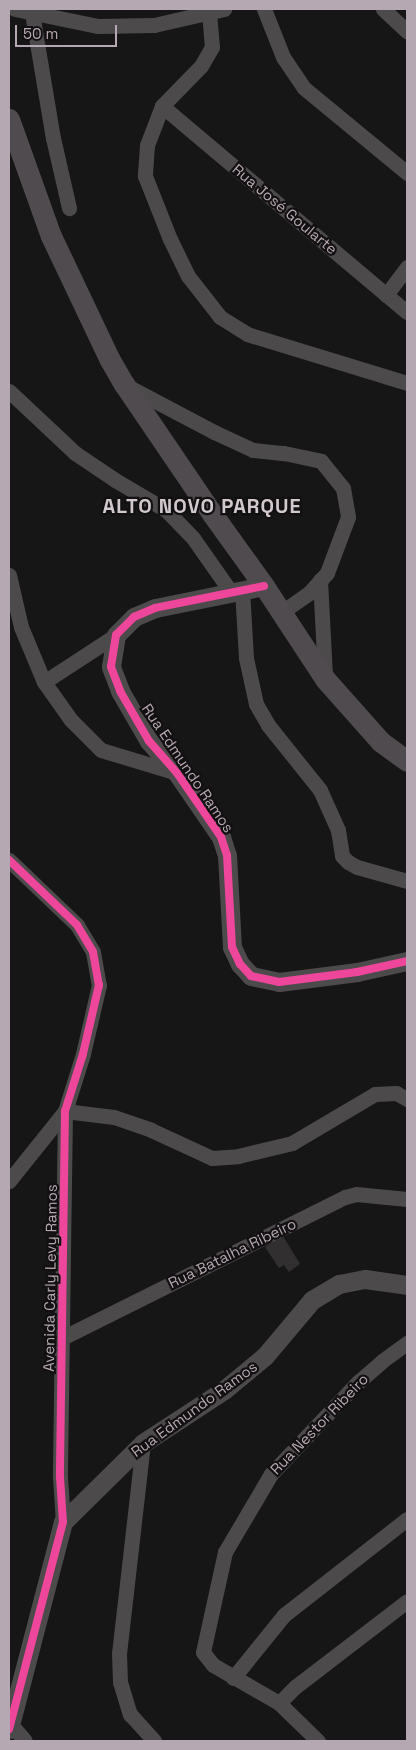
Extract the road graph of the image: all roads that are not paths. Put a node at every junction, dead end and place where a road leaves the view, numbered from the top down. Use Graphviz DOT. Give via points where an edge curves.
graph roads {
  1 [pos="16,9"];
  2 [pos="224,9"];
  3 [pos="264,9"];
  4 [pos="383,9"];
  5 [pos="32,13"];
  6 [pos="209,13"];
  7 [pos="407,31"];
  8 [pos="162,106"];
  9 [pos="9,119"];
  10 [pos="407,173"];
  11 [pos="69,208"];
  12 [pos="407,267"];
  13 [pos="386,295"];
  14 [pos="407,312"];
  15 [pos="407,383"];
  16 [pos="124,384"];
  17 [pos="9,390"];
  18 [pos="9,575"];
  19 [pos="320,580"];
  20 [pos="264,586"];
  21 [pos="236,591"];
  22 [pos="280,613"];
  23 [pos="116,635"];
  24 [pos="325,679"];
  25 [pos="44,682"];
  26 [pos="407,761"];
  27 [pos="176,773"];
  28 [pos="9,860"];
  29 [pos="407,881"];
  30 [pos="407,961"];
  31 [pos="407,1099"];
  32 [pos="65,1112"];
  33 [pos="9,1181"];
  34 [pos="407,1199"];
  35 [pos="407,1285"];
  36 [pos="64,1337"];
  37 [pos="407,1343"];
  38 [pos="143,1444"];
  39 [pos="407,1519"];
  40 [pos="63,1522"];
  41 [pos="407,1601"];
  42 [pos="233,1678"];
  43 [pos="279,1703"];
  44 [pos="9,1726"];
  45 [pos="25,1741"];
  46 [pos="154,1741"];
  47 [pos="318,1741"];
  1 -- 5 [label="street"];
  2 -- 6 [label="street"];
  3 -- 10 [label="street" via="283,57 304,88"];
  4 -- 7 [label="street"];
  5 -- 6 [label="street" via="98,26 154,25"];
  5 -- 11 [label="street" via="53,138"];
  6 -- 8 [label="street" via="212,47 201,66"];
  8 -- 13 [label="street, Rua José Goularte"];
  8 -- 15 [label="street" via="147,145 144,176 188,276 220,317 247,334"];
  9 -- 16 [label="main road" via="51,236"];
  12 -- 13 [label="street"];
  13 -- 14 [label="street, Rua José Goularte"];
  16 -- 19 [label="street" via="253,450 320,461 343,488 348,517 327,574"];
  16 -- 20 [label="main road"];
  17 -- 21 [label="street" via="75,453 166,510 194,538"];
  18 -- 25 [label="street" via="21,627"];
  19 -- 22 [label="street"];
  19 -- 24 [label="street"];
  20 -- 21 [label="street"];
  20 -- 22 [label="main road"];
  21 -- 23 [label="street" via="155,608 134,617"];
  21 -- 29 [label="street" via="256,704 268,725 320,790 338,830 342,856 357,867"];
  22 -- 24 [label="main road"];
  23 -- 25 [label="street"];
  23 -- 27 [label="street, Rua Edmundo Ramos" via="111,667 120,691 149,741"];
  24 -- 26 [label="main road" via="381,742"];
  25 -- 27 [label="street" via="71,720 101,750"];
  27 -- 30 [label="street, Rua Edmundo Ramos" via="221,837 227,855 232,947 240,964 251,976 279,982 357,972"];
  28 -- 32 [label="street, Avenida Carly Levy Ramos" via="77,925 93,952 99,985"];
  31 -- 32 [label="street" via="396,1093 375,1094 292,1143 238,1156 212,1158 114,1117"];
  32 -- 33 [label="street"];
  32 -- 36 [label="street, Avenida Carly Levy Ramos"];
  34 -- 36 [label="street, Rua Batalha Ribeiro" via="356,1194 345,1197"];
  35 -- 38 [label="street, Rua Edmundo Ramos" via="365,1279 339,1284 312,1300 265,1356 224,1390"];
  36 -- 40 [label="street, Avenida Carly Levy Ramos" via="60,1476"];
  37 -- 42 [label="street, Rua Nestor Ribeiro" via="357,1383 271,1474 225,1552 203,1652 213,1665"];
  38 -- 40 [label="street, Rua Edmundo Ramos"];
  38 -- 46 [label="street" via="119,1654 120,1682 130,1714"];
  39 -- 42 [label="street" via="284,1615"];
  40 -- 44 [label="street, Avenida Carly Levy Ramos"];
  41 -- 43 [label="street" via="295,1687"];
  42 -- 43 [label="street, Rua Nestor Ribeiro"];
  43 -- 47 [label="street, Rua Nestor Ribeiro"];
  44 -- 45 [label="street"];
}
